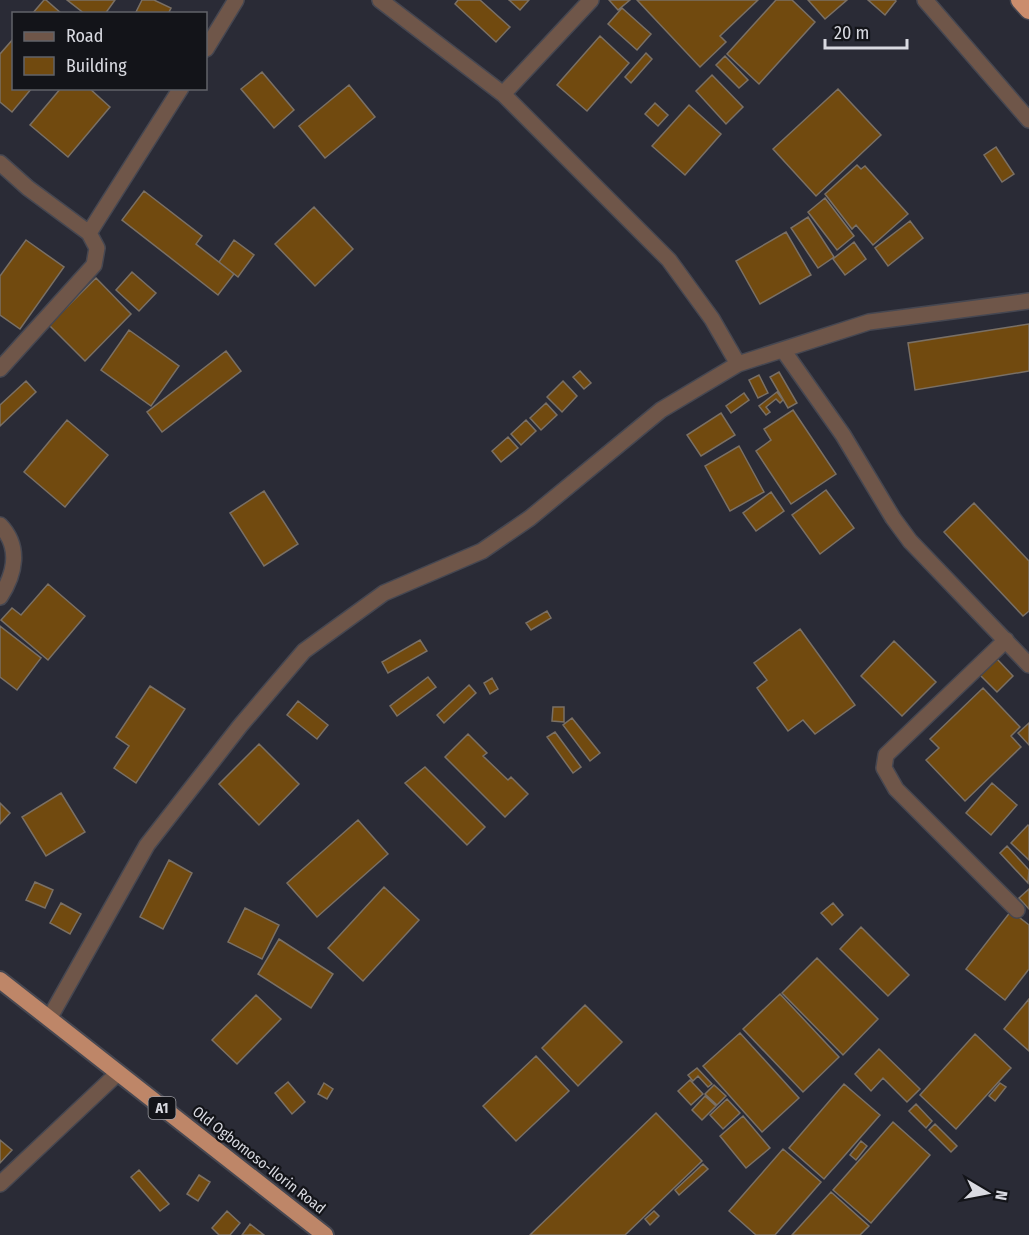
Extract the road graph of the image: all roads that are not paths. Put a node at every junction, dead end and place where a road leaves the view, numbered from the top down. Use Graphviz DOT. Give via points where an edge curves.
graph roads {
  1 [pos="236,0"];
  2 [pos="380,0"];
  3 [pos="591,0"];
  4 [pos="925,0"];
  5 [pos="1020,0"];
  6 [pos="1029,10"];
  7 [pos="207,47"];
  8 [pos="180,90"];
  9 [pos="503,94"];
  10 [pos="1029,120"];
  11 [pos="0,163"];
  12 [pos="89,233"];
  13 [pos="1029,301"];
  14 [pos="783,350"];
  15 [pos="738,364"];
  16 [pos="0,369"];
  17 [pos="0,525"];
  18 [pos="0,597"];
  19 [pos="1006,640"];
  20 [pos="1029,664"];
  21 [pos="1017,910"];
  22 [pos="0,980"];
  23 [pos="50,1019"];
  24 [pos="118,1073"];
  25 [pos="0,1184"];
  26 [pos="325,1235"];
  1 -- 7 [label="street"];
  2 -- 9 [label="street"];
  3 -- 9 [label="street"];
  4 -- 10 [label="street"];
  5 -- 6 [label="highway"];
  8 -- 12 [label="street"];
  9 -- 15 [label="street" via="669,260"];
  11 -- 12 [label="street"];
  12 -- 16 [label="street" via="97,248 94,265"];
  13 -- 14 [label="street" via="868,322"];
  14 -- 15 [label="street"];
  14 -- 19 [label="street" via="910,541"];
  15 -- 23 [label="street" via="661,410 530,518 482,551 384,592 304,651 147,845"];
  17 -- 18 [label="street" via="9,534 16,564"];
  19 -- 20 [label="street"];
  19 -- 21 [label="street" via="886,755 884,768 896,789"];
  22 -- 23 [label="highway, Old Ogbomoso-Ilorin Road / A1"];
  23 -- 24 [label="highway, Old Ogbomoso-Ilorin Road / A1"];
  24 -- 25 [label="street"];
  24 -- 26 [label="highway, Old Ogbomoso-Ilorin Road / A1"];
}
